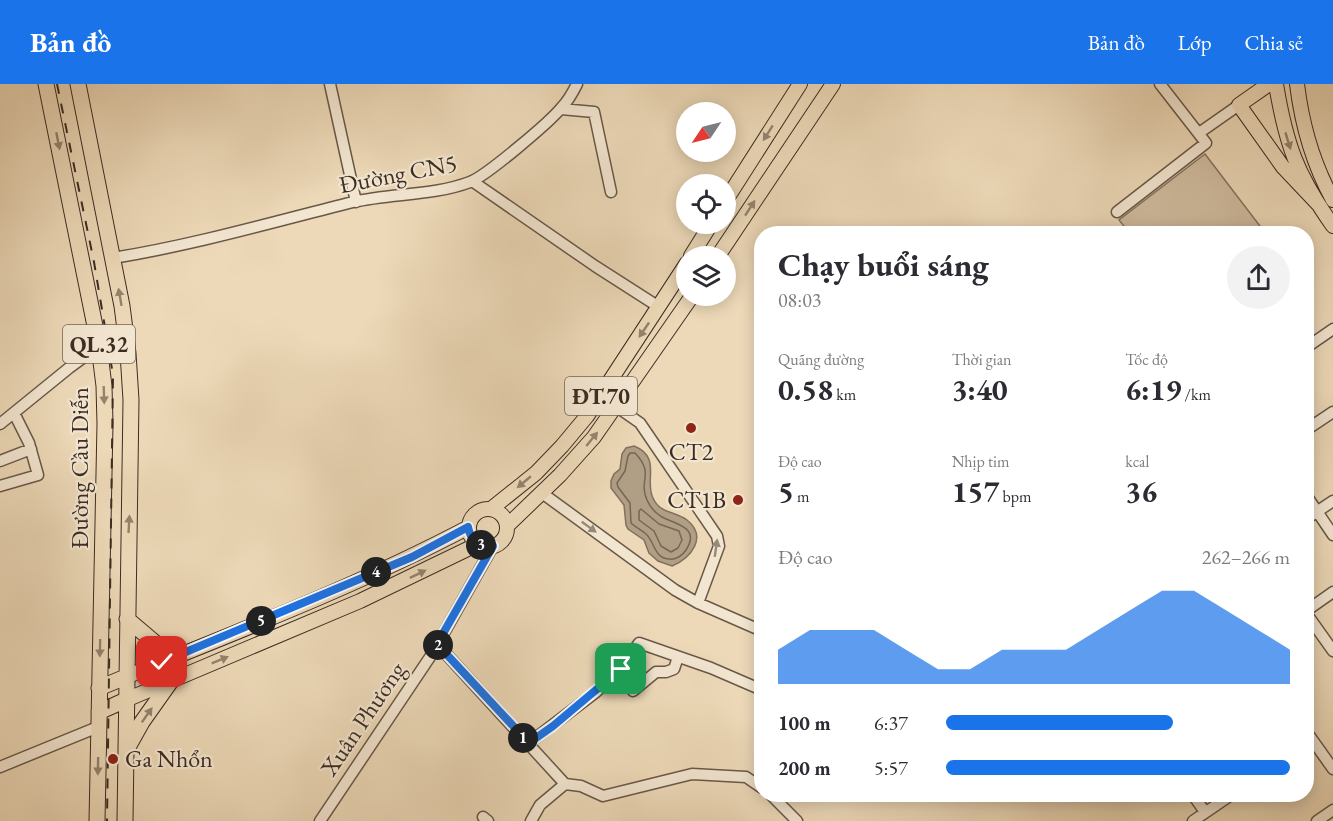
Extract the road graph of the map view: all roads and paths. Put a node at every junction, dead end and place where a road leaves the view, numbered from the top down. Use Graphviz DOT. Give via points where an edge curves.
graph roads {
  1 [pos="46,84"];
  2 [pos="78,84"];
  3 [pos="330,84"];
  4 [pos="577,84"];
  5 [pos="800,84"];
  6 [pos="833,84"];
  7 [pos="1160,84"];
  8 [pos="1269,84"];
  9 [pos="1276,84"];
  10 [pos="1297,84"];
  11 [pos="1239,105"];
  12 [pos="561,109"];
  13 [pos="1199,133"];
  14 [pos="472,182"];
  15 [pos="736,184"];
  16 [pos="611,192"];
  17 [pos="1333,200"];
  18 [pos="356,202"];
  19 [pos="1318,204"];
  20 [pos="1116,212"];
  21 [pos="1333,226"];
  22 [pos="725,246"];
  23 [pos="113,258"];
  24 [pos="676,280"];
  25 [pos="685,306"];
  26 [pos="659,307"];
  27 [pos="1333,329"];
  28 [pos="1314,342"];
  29 [pos="99,345"];
  30 [pos="617,407"];
  31 [pos="1333,412"];
  32 [pos="14,413"];
  33 [pos="0,424"];
  34 [pos="1314,425"];
  35 [pos="31,449"];
  36 [pos="0,461"];
  37 [pos="0,486"];
  38 [pos="542,493"];
  39 [pos="1333,501"];
  40 [pos="1314,506"];
  41 [pos="491,509"];
  42 [pos="1318,512"];
  43 [pos="1314,514"];
  44 [pos="507,526"];
  45 [pos="468,527"];
  46 [pos="1333,535"];
  47 [pos="478,544"];
  48 [pos="493,546"];
  49 [pos="1333,592"];
  50 [pos="698,603"];
  51 [pos="1314,606"];
  52 [pos="127,619"];
  53 [pos="1314,624"];
  54 [pos="754,628"];
  55 [pos="437,644"];
  56 [pos="1333,651"];
  57 [pos="678,657"];
  58 [pos="173,658"];
  59 [pos="128,676"];
  60 [pos="750,677"];
  61 [pos="754,679"];
  62 [pos="171,681"];
  63 [pos="754,687"];
  64 [pos="99,688"];
  65 [pos="633,691"];
  66 [pos="128,699"];
  67 [pos="98,719"];
  68 [pos="529,743"];
  69 [pos="1314,745"];
  70 [pos="127,750"];
  71 [pos="0,767"];
  72 [pos="1333,769"];
  73 [pos="754,782"];
  74 [pos="565,784"];
  75 [pos="778,802"];
  76 [pos="1198,802"];
  77 [pos="1220,802"];
  78 [pos="1333,810"];
  79 [pos="1205,812"];
  80 [pos="97,821"];
  81 [pos="125,821"];
  82 [pos="320,821"];
  83 [pos="531,821"];
  84 [pos="797,821"];
  85 [pos="1193,821"];
  86 [pos="1317,821"];
  1 -- 29 [label="highway, Đường Cầu Diễn / QL.32, one-way"];
  2 -- 23 [label="highway, Đường Cầu Diễn / QL.32"];
  3 -- 18 [label="street"];
  4 -- 12 [label="street"];
  5 -- 15 [label="main road, one-way"];
  22 -- 6 [label="main road, one-way"];
  7 -- 13 [label="street"];
  8 -- 11 [label="main road"];
  9 -- 19 [label="main road, one-way" via="1293,159"];
  10 -- 17 [label="main road" via="1306,133"];
  11 -- 13 [label="street"];
  11 -- 19 [label="main road" via="1283,167"];
  12 -- 14 [label="street"];
  12 -- 16 [label="street" via="594,112"];
  13 -- 20 [label="street" via="1206,143"];
  14 -- 18 [label="street, Đường CN5"];
  14 -- 26 [label="street, Đường CN5"];
  18 -- 23 [label="street, Đường CN5"];
  19 -- 21 [label="main road"];
  52 -- 23 [label="highway, Đường Cầu Diễn / QL.32, one-way" via="132,400"];
  24 -- 26 [label="main road, ĐT.70"];
  25 -- 30 [label="main road, ĐT.70"];
  26 -- 41 [label="main road, ĐT.70, one-way" via="587,416 536,473"];
  27 -- 28 [label="street"];
  29 -- 32 [label="street"];
  29 -- 64 [label="highway, Đường Cầu Diễn / QL.32, one-way" via="105,424"];
  38 -- 30 [label="main road, ĐT.70, one-way" via="587,446"];
  50 -- 30 [label="street, one-way" via="719,546 717,536 640,423"];
  31 -- 34 [label="street"];
  32 -- 33 [label="street"];
  32 -- 35 [label="street"];
  35 -- 36 [label="street"];
  35 -- 37 [label="street" via="38,475"];
  38 -- 44 [label="main road, ĐT.70"];
  38 -- 50 [label="street, one-way"];
  39 -- 42 [label="street"];
  40 -- 42 [label="street"];
  41 -- 44 [label="main road" via="500,513"];
  41 -- 45 [label="main road" via="477,512"];
  42 -- 43 [label="street"];
  42 -- 46 [label="street"];
  44 -- 48 [label="main road" via="502,541"];
  45 -- 47 [label="main road"];
  45 -- 58 [label="main road" via="412,557"];
  47 -- 48 [label="main road"];
  62 -- 47 [label="main road, one-way" via="360,601"];
  48 -- 55 [label="street, Xuân Phương"];
  49 -- 51 [label="street"];
  50 -- 54 [label="street"];
  52 -- 58 [label="highway"];
  52 -- 59 [label="highway, Đường Cầu Diễn / QL.32"];
  53 -- 56 [label="street"];
  55 -- 68 [label="street"];
  55 -- 82 [label="street, Xuân Phương"];
  57 -- 63 [label="street"];
  57 -- 65 [label="street" via="674,669 656,672"];
  57 -- 68 [label="street" via="639,644 621,669"];
  58 -- 59 [label="main road"];
  59 -- 64 [label="highway"];
  59 -- 66 [label="highway, Đường Cầu Diễn / QL.32"];
  60 -- 61 [label="street"];
  62 -- 66 [label="main road"];
  70 -- 62 [label="highway, one-way"];
  64 -- 67 [label="highway, Đường Cầu Diễn / QL.32"];
  66 -- 67 [label="highway"];
  66 -- 70 [label="highway, Đường Cầu Diễn / QL.32"];
  67 -- 71 [label="street"];
  67 -- 80 [label="highway, Đường Cầu Diễn / QL.32, one-way"];
  68 -- 74 [label="street"];
  69 -- 72 [label="street"];
  70 -- 81 [label="highway, Đường Cầu Diễn / QL.32"];
  73 -- 74 [label="street" via="746,777 692,774 603,796"];
  74 -- 83 [label="street" via="540,805"];
  75 -- 84 [label="street"];
  76 -- 79 [label="street"];
  77 -- 79 [label="street"];
  78 -- 86 [label="street"];
  79 -- 85 [label="street"];
}
